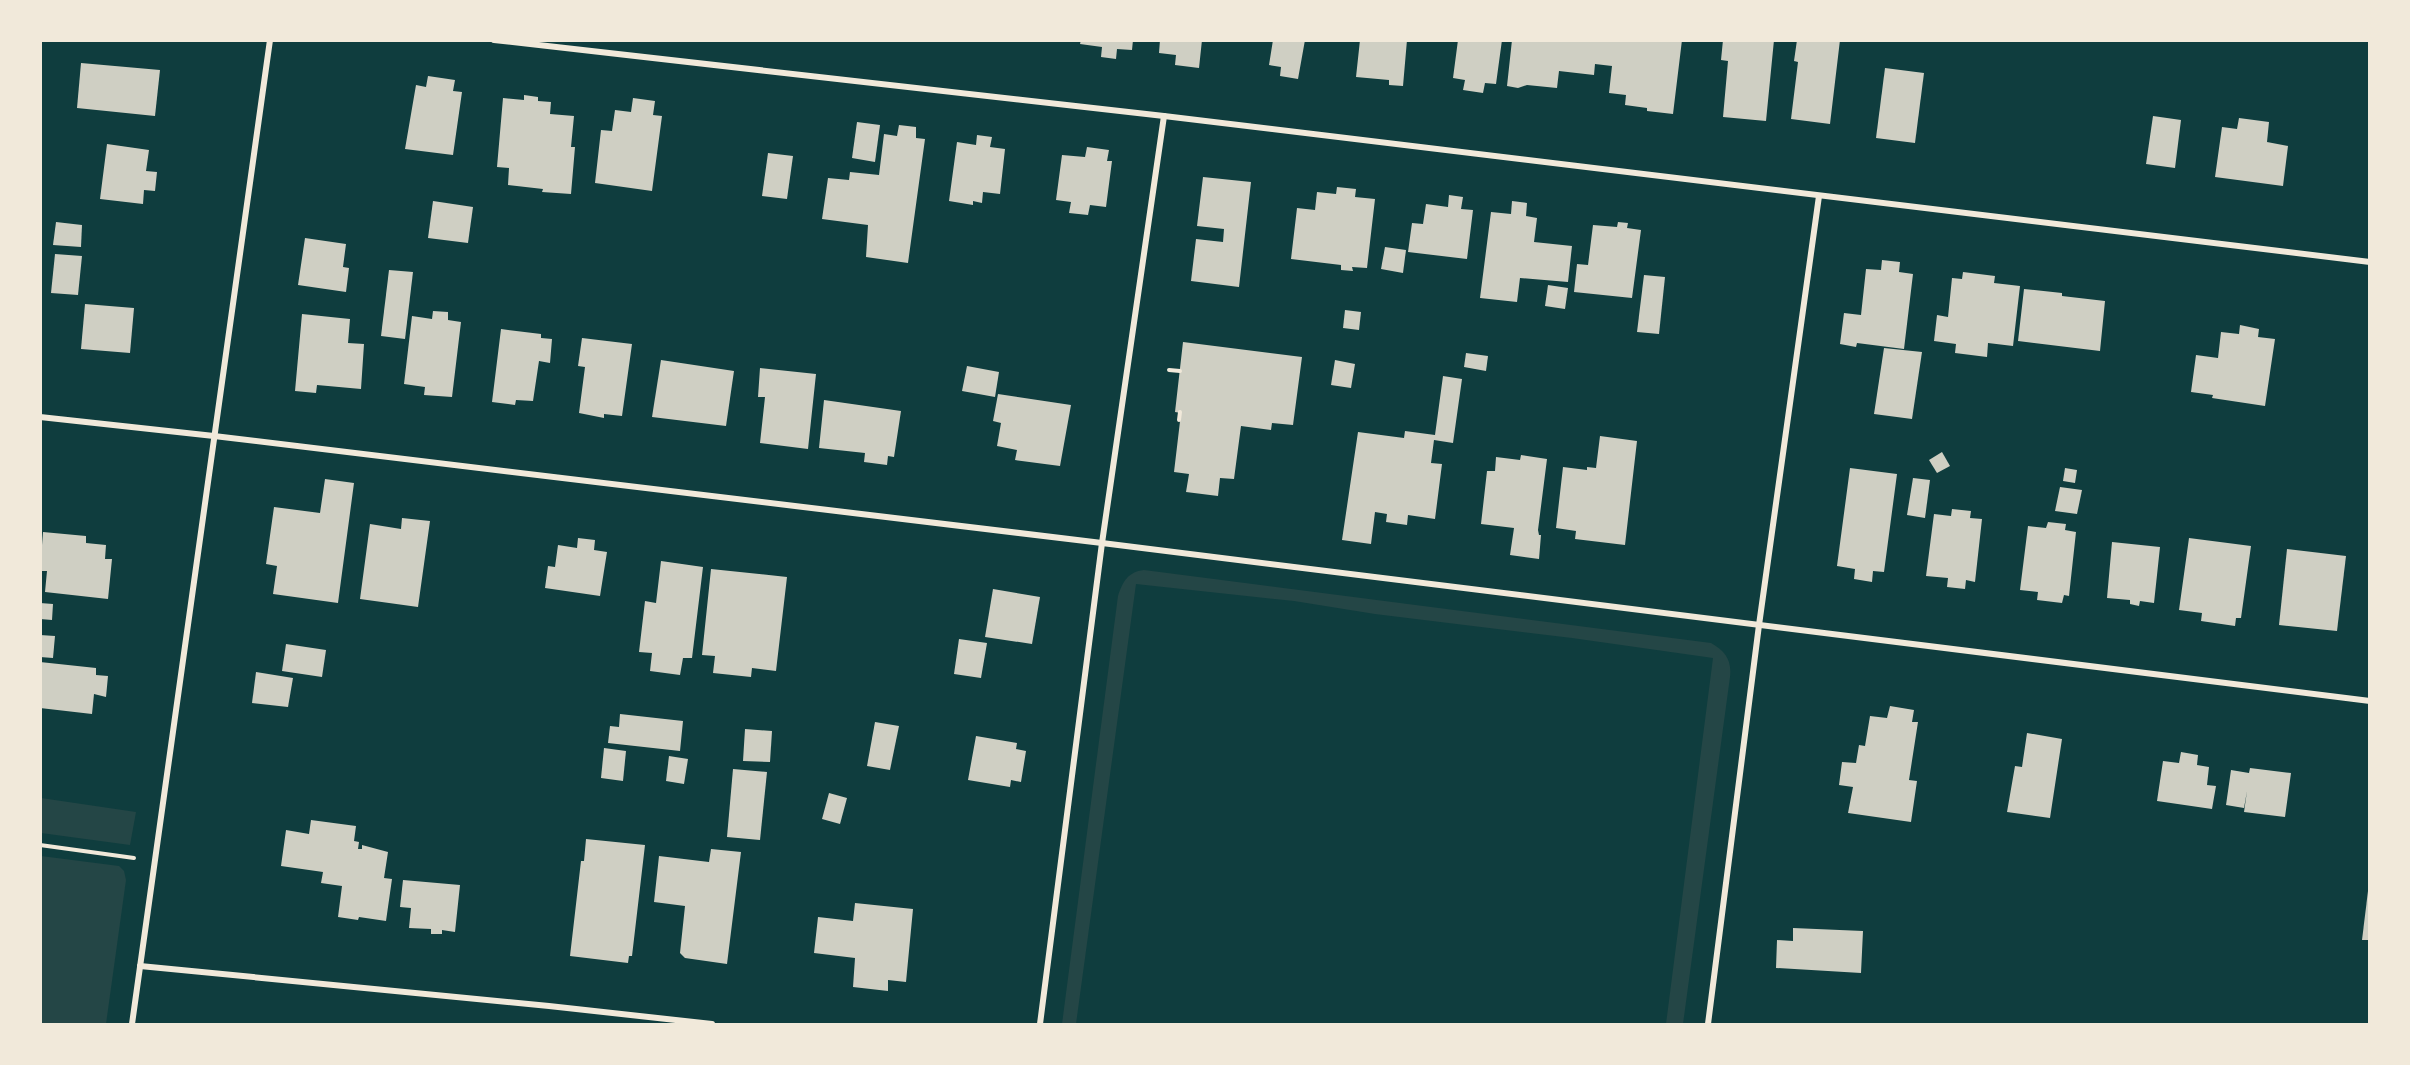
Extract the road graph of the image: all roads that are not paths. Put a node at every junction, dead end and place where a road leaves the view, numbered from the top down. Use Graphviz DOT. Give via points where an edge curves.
graph roads {
  1 [pos="270,40"];
  2 [pos="494,40"];
  3 [pos="1164,116"];
  4 [pos="1819,196"];
  5 [pos="2370,262"];
  6 [pos="40,417"];
  7 [pos="214,436"];
  8 [pos="1101,543"];
  9 [pos="1759,625"];
  10 [pos="2370,701"];
  11 [pos="140,966"];
  12 [pos="132,1024"];
  13 [pos="712,1024"];
  14 [pos="1040,1024"];
  15 [pos="1708,1024"];
  1 -- 7 [label="street"];
  2 -- 3 [label="street"];
  3 -- 4 [label="street"];
  3 -- 8 [label="street"];
  4 -- 5 [label="street"];
  4 -- 9 [label="street"];
  6 -- 7 [label="street"];
  7 -- 8 [label="street"];
  7 -- 11 [label="street"];
  8 -- 9 [label="street"];
  8 -- 14 [label="street"];
  9 -- 10 [label="street"];
  9 -- 15 [label="street"];
  11 -- 12 [label="street"];
  11 -- 13 [label="street"];
}
